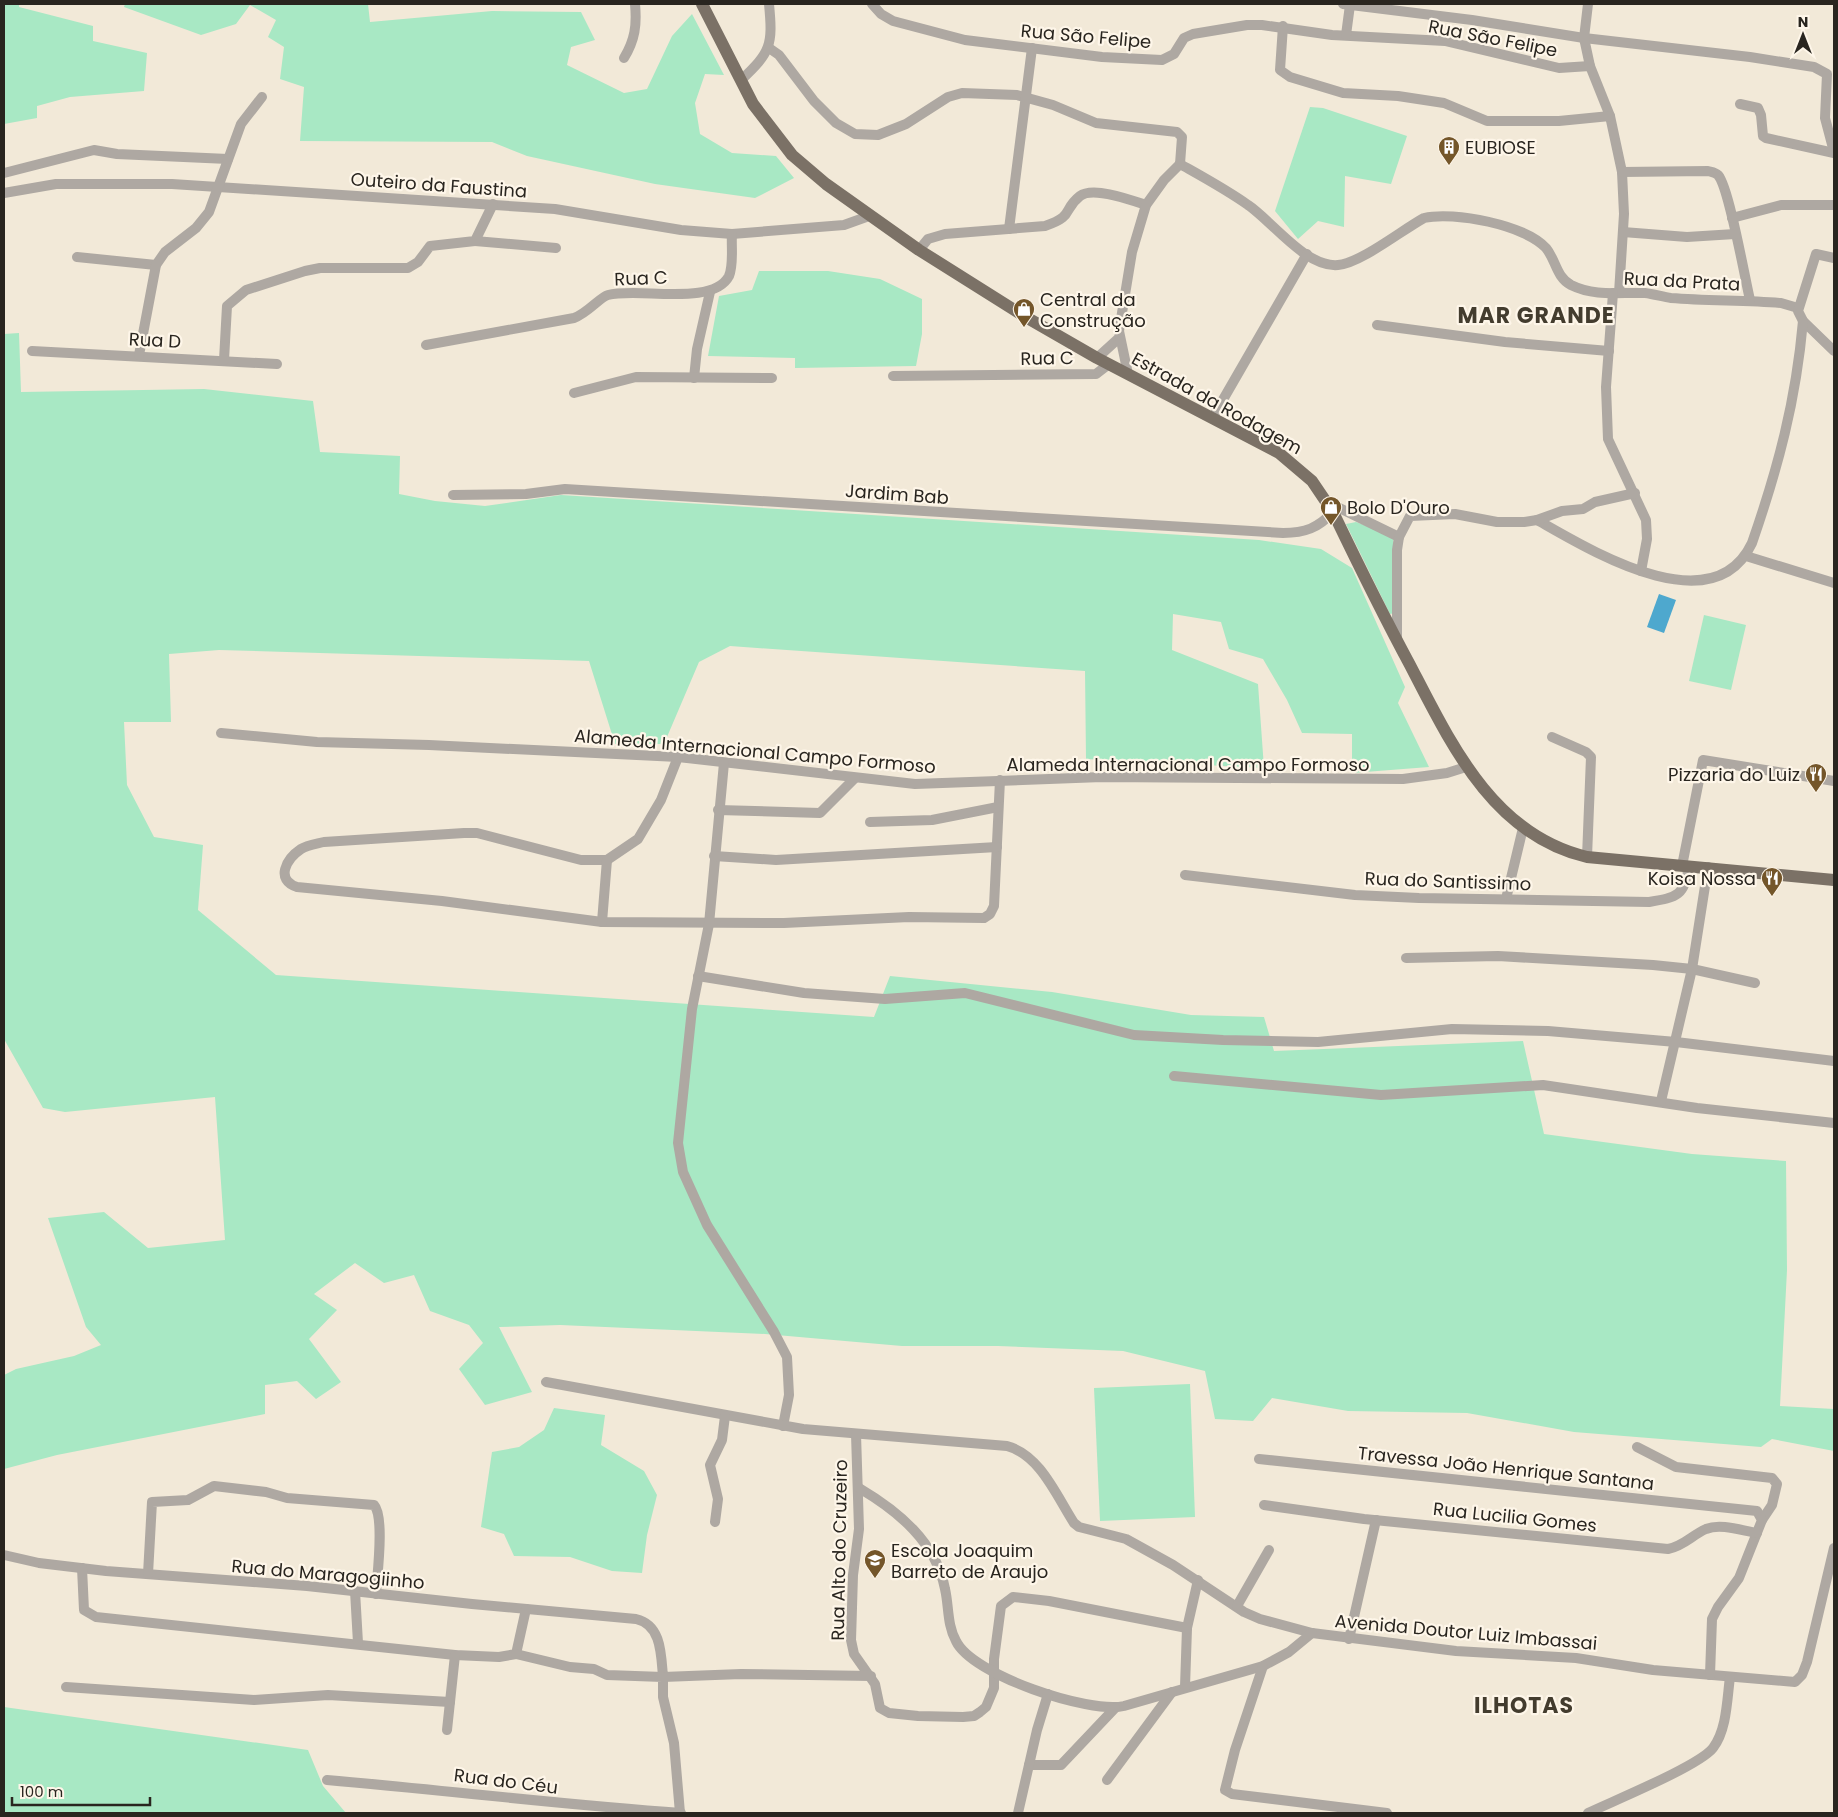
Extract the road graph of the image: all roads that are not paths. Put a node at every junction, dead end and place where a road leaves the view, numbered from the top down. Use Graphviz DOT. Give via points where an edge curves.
graph roads {
  1 [pos="636,4"];
  2 [pos="702,4"];
  3 [pos="769,4"];
  4 [pos="872,4"];
  5 [pos="1588,4"];
  6 [pos="1346,5"];
  7 [pos="1283,26"];
  8 [pos="1346,35"];
  9 [pos="1584,38"];
  10 [pos="769,48"];
  11 [pos="1032,48"];
  12 [pos="624,58"];
  13 [pos="1590,66"];
  14 [pos="741,80"];
  15 [pos="262,97"];
  16 [pos="1025,98"];
  17 [pos="1740,104"];
  18 [pos="1610,116"];
  19 [pos="1834,152"];
  20 [pos="228,159"];
  21 [pos="1180,164"];
  22 [pos="1622,172"];
  23 [pos="4,173"];
  24 [pos="219,187"];
  25 [pos="4,193"];
  26 [pos="493,204"];
  27 [pos="1146,205"];
  28 [pos="1834,205"];
  29 [pos="869,216"];
  30 [pos="1732,218"];
  31 [pos="1009,229"];
  32 [pos="1623,232"];
  33 [pos="732,234"];
  34 [pos="1735,234"];
  35 [pos="475,241"];
  36 [pos="556,248"];
  37 [pos="919,250"];
  38 [pos="1307,254"];
  39 [pos="77,257"];
  40 [pos="1834,258"];
  41 [pos="156,265"];
  42 [pos="710,292"];
  43 [pos="1616,293"];
  44 [pos="1750,300"];
  45 [pos="1798,308"];
  46 [pos="1803,321"];
  47 [pos="1377,325"];
  48 [pos="1119,338"];
  49 [pos="426,345"];
  50 [pos="32,351"];
  51 [pos="1609,351"];
  52 [pos="1834,351"];
  53 [pos="139,355"];
  54 [pos="224,360"];
  55 [pos="1103,361"];
  56 [pos="276,364"];
  57 [pos="1128,374"];
  58 [pos="893,376"];
  59 [pos="694,378"];
  60 [pos="772,378"];
  61 [pos="574,394"];
  62 [pos="1213,417"];
  63 [pos="1635,493"];
  64 [pos="453,495"];
  65 [pos="1330,507"];
  66 [pos="1537,520"];
  67 [pos="1399,537"];
  68 [pos="1746,556"];
  69 [pos="1641,571"];
  70 [pos="1834,583"];
  71 [pos="1397,641"];
  72 [pos="221,733"];
  73 [pos="1552,737"];
  74 [pos="678,757"];
  75 [pos="724,763"];
  76 [pos="1466,767"];
  77 [pos="855,778"];
  78 [pos="1000,780"];
  79 [pos="1834,781"];
  80 [pos="998,807"];
  81 [pos="718,810"];
  82 [pos="870,822"];
  83 [pos="1523,828"];
  84 [pos="997,847"];
  85 [pos="714,856"];
  86 [pos="1586,857"];
  87 [pos="607,860"];
  88 [pos="1685,866"];
  89 [pos="1708,867"];
  90 [pos="1185,875"];
  91 [pos="1834,880"];
  92 [pos="1506,899"];
  93 [pos="602,922"];
  94 [pos="709,924"];
  95 [pos="1406,958"];
  96 [pos="1692,969"];
  97 [pos="698,976"];
  98 [pos="1755,983"];
  99 [pos="1676,1042"];
  100 [pos="1834,1061"];
  101 [pos="1174,1076"];
  102 [pos="1660,1101"];
  103 [pos="1834,1123"];
  104 [pos="546,1382"];
  105 [pos="725,1416"];
  106 [pos="783,1426"];
  107 [pos="856,1434"];
  108 [pos="1637,1447"];
  109 [pos="1259,1459"];
  110 [pos="859,1488"];
  111 [pos="1264,1505"];
  112 [pos="1376,1520"];
  113 [pos="1762,1520"];
  114 [pos="715,1522"];
  115 [pos="1758,1533"];
  116 [pos="1834,1548"];
  117 [pos="1269,1550"];
  118 [pos="4,1556"];
  119 [pos="82,1568"];
  120 [pos="148,1574"];
  121 [pos="1198,1580"];
  122 [pos="356,1591"];
  123 [pos="376,1594"];
  124 [pos="1236,1606"];
  125 [pos="526,1609"];
  126 [pos="1187,1628"];
  127 [pos="1312,1633"];
  128 [pos="1349,1639"];
  129 [pos="358,1643"];
  130 [pos="516,1654"];
  131 [pos="455,1655"];
  132 [pos="1264,1666"];
  133 [pos="995,1674"];
  134 [pos="1710,1675"];
  135 [pos="871,1676"];
  136 [pos="663,1677"];
  137 [pos="1730,1677"];
  138 [pos="66,1687"];
  139 [pos="1184,1687"];
  140 [pos="1172,1692"];
  141 [pos="1048,1694"];
  142 [pos="450,1702"];
  143 [pos="1115,1708"];
  144 [pos="448,1730"];
  145 [pos="1028,1765"];
  146 [pos="327,1780"];
  147 [pos="1107,1780"];
  148 [pos="681,1813"];
  149 [pos="1018,1813"];
  150 [pos="1387,1813"];
  151 [pos="1588,1813"];
  1 -- 12 [label="street" via="635,38"];
  2 -- 14 [label="main road, Estrada da Rodagem"];
  3 -- 10 [label="street"];
  4 -- 11 [label="street, Rua São Felipe" via="893,21 918,29 965,40"];
  5 -- 9 [label="street"];
  6 -- 8 [label="street"];
  6 -- 9 [label="street"];
  7 -- 8 [label="street, Rua São Felipe"];
  7 -- 11 [label="street, Rua São Felipe" via="1247,25 1194,34 1184,38 1174,54 1162,60 1102,57"];
  7 -- 18 [label="street" via="1280,70 1290,77 1335,91 1435,101 1492,122"];
  8 -- 13 [label="street, Rua São Felipe" via="1445,41 1559,68"];
  9 -- 13 [label="street"];
  9 -- 19 [label="street" via="1814,67 1827,74 1825,118"];
  10 -- 14 [label="street"];
  10 -- 16 [label="street" via="779,55 814,101 836,123 855,134 878,135 906,124 948,97 962,93 1008,94"];
  11 -- 16 [label="street"];
  13 -- 18 [label="street"];
  14 -- 29 [label="main road, Estrada da Rodagem" via="753,104 792,155"];
  15 -- 20 [label="street" via="241,124"];
  16 -- 21 [label="street" via="1096,123 1177,132 1182,137"];
  16 -- 31 [label="street"];
  17 -- 19 [label="street" via="1758,108 1766,138"];
  18 -- 22 [label="street"];
  20 -- 23 [label="street" via="94,150"];
  20 -- 24 [label="street"];
  21 -- 27 [label="street"];
  21 -- 38 [label="street, Rua da Prata" via="1248,204"];
  22 -- 30 [label="street" via="1716,172"];
  22 -- 32 [label="street"];
  24 -- 25 [label="street, Outeiro da Faustina" via="56,184"];
  24 -- 26 [label="street, Outeiro da Faustina"];
  24 -- 41 [label="street" via="204,220 165,252"];
  26 -- 33 [label="street, Outeiro da Faustina" via="564,210 664,228"];
  26 -- 35 [label="street"];
  27 -- 31 [label="street" via="1094,192 1084,193 1062,220 1046,226"];
  27 -- 48 [label="street" via="1124,290"];
  28 -- 30 [label="street" via="1780,205"];
  29 -- 33 [label="street, Outeiro da Faustina" via="844,225"];
  29 -- 37 [label="main road, Estrada da Rodagem"];
  30 -- 34 [label="street"];
  31 -- 37 [label="street" via="945,234 928,239"];
  32 -- 34 [label="street" via="1687,237"];
  32 -- 43 [label="street"];
  33 -- 42 [label="street" via="730,273"];
  34 -- 44 [label="street"];
  35 -- 36 [label="street"];
  35 -- 54 [label="street" via="430,246 418,262 408,268 320,268 246,290 227,306"];
  37 -- 55 [label="main road, Estrada da Rodagem"];
  38 -- 43 [label="street, Rua da Prata" via="1330,265 1345,264 1424,218 1454,216 1526,234 1546,247 1563,280 1592,292"];
  38 -- 62 [label="street"];
  39 -- 41 [label="street"];
  40 -- 45 [label="street" via="1816,254"];
  41 -- 53 [label="street"];
  42 -- 49 [label="street, Rua C" via="607,295 589,311 574,318"];
  42 -- 59 [label="street"];
  43 -- 44 [label="street, Rua da Prata"];
  43 -- 51 [label="street"];
  44 -- 45 [label="street, Rua da Prata"];
  45 -- 46 [label="street"];
  46 -- 52 [label="street"];
  46 -- 68 [label="street" via="1797,380 1786,434"];
  47 -- 51 [label="street" via="1505,342"];
  48 -- 55 [label="street, Rua C"];
  48 -- 57 [label="street"];
  50 -- 53 [label="street, Rua D"];
  51 -- 63 [label="street" via="1606,387 1609,446"];
  53 -- 54 [label="street, Rua D"];
  54 -- 56 [label="street, Rua D"];
  55 -- 57 [label="main road, Estrada da Rodagem"];
  55 -- 58 [label="street, Rua C" via="1096,374"];
  57 -- 62 [label="main road, Estrada da Rodagem"];
  59 -- 60 [label="street"];
  59 -- 61 [label="street" via="636,377"];
  62 -- 65 [label="main road, Estrada da Rodagem" via="1279,453 1312,481"];
  63 -- 66 [label="street" via="1600,500 1583,509 1562,511"];
  63 -- 69 [label="street" via="1648,528"];
  64 -- 65 [label="street, Jardim Bab" via="526,494 565,489 1283,533 1302,533 1313,529"];
  65 -- 67 [label="street"];
  65 -- 71 [label="main road, Estrada da Rodagem"];
  66 -- 67 [label="street" via="1510,523 1464,514 1420,514 1410,516"];
  66 -- 69 [label="street" via="1606,557"];
  67 -- 71 [label="street" via="1396,550"];
  68 -- 69 [label="street" via="1722,575 1708,581 1682,580"];
  68 -- 70 [label="street"];
  71 -- 76 [label="main road, Estrada da Rodagem"];
  72 -- 74 [label="street, Alameda Internacional Campo Formoso" via="318,742"];
  73 -- 86 [label="street" via="1586,752 1592,759"];
  74 -- 75 [label="street, Alameda Internacional Campo Formoso"];
  74 -- 87 [label="street" via="661,800 638,839"];
  75 -- 77 [label="street, Alameda Internacional Campo Formoso"];
  75 -- 81 [label="street"];
  76 -- 78 [label="street, Alameda Internacional Campo Formoso" via="1403,779 1154,776"];
  76 -- 83 [label="main road, Estrada da Rodagem" via="1482,788"];
  77 -- 78 [label="street, Alameda Internacional Campo Formoso" via="915,784"];
  77 -- 81 [label="street" via="820,812"];
  78 -- 80 [label="street"];
  79 -- 88 [label="street, Rua do Santissimo" via="1703,760"];
  80 -- 82 [label="street" via="932,820"];
  80 -- 84 [label="street"];
  81 -- 85 [label="street"];
  83 -- 86 [label="main road, Estrada da Rodagem" via="1553,846"];
  83 -- 92 [label="street"];
  84 -- 85 [label="street" via="776,860"];
  84 -- 94 [label="street" via="994,906 984,918"];
  85 -- 94 [label="street"];
  86 -- 88 [label="main road, Estrada da Rodagem"];
  87 -- 93 [label="street"];
  87 -- 93 [label="street" via="582,860 477,834 449,832 324,842 302,849 284,868 284,878 289,885 297,887 442,901"];
  88 -- 89 [label="main road, Estrada da Rodagem"];
  88 -- 92 [label="street, Rua do Santissimo" via="1684,888 1670,898 1649,902"];
  89 -- 91 [label="main road, Estrada da Rodagem"];
  89 -- 96 [label="street"];
  90 -- 92 [label="street, Rua do Santissimo" via="1355,895"];
  93 -- 94 [label="street"];
  94 -- 97 [label="street"];
  95 -- 96 [label="street" via="1498,956"];
  96 -- 98 [label="street"];
  96 -- 99 [label="street"];
  97 -- 99 [label="street" via="804,993 886,999 965,993 1134,1034 1183,1038 1318,1042 1486,1029"];
  97 -- 106 [label="street" via="678,1126 680,1158 688,1186 708,1225 787,1357 789,1395"];
  99 -- 100 [label="street"];
  99 -- 102 [label="street"];
  101 -- 102 [label="street" via="1381,1096 1543,1085"];
  102 -- 103 [label="street"];
  104 -- 105 [label="street, Avenida Doutor Luiz Imbassai"];
  105 -- 106 [label="street, Avenida Doutor Luiz Imbassai"];
  105 -- 114 [label="street" via="722,1440 710,1464 718,1499"];
  106 -- 107 [label="street, Avenida Doutor Luiz Imbassai"];
  107 -- 110 [label="street, Rua Alto do Cruzeiro"];
  107 -- 121 [label="street, Avenida Doutor Luiz Imbassai" via="1020,1449 1036,1464 1079,1527 1126,1539"];
  108 -- 113 [label="street" via="1676,1467 1772,1478 1777,1484 1775,1498"];
  109 -- 113 [label="street, Travessa João Henrique Santana" via="1750,1509 1758,1511"];
  110 -- 133 [label="street" via="898,1514 930,1551 942,1573 956,1642"];
  110 -- 135 [label="street, Rua Alto do Cruzeiro" via="851,1640 854,1654"];
  111 -- 112 [label="street, Rua Lucilia Gomes"];
  112 -- 115 [label="street, Rua Lucilia Gomes" via="1668,1549 1682,1546 1709,1528"];
  112 -- 128 [label="street"];
  113 -- 115 [label="street"];
  115 -- 134 [label="street" via="1739,1578 1712,1620"];
  116 -- 137 [label="street, Avenida Doutor Luiz Imbassai" via="1802,1675 1795,1682"];
  117 -- 124 [label="street"];
  118 -- 119 [label="street, Rua do Maragogiinho"];
  119 -- 120 [label="street, Rua do Maragogiinho"];
  119 -- 129 [label="street" via="82,1604 84,1610 96,1618 299,1640"];
  120 -- 122 [label="street, Rua do Maragogiinho"];
  120 -- 123 [label="street" via="152,1502 188,1500 214,1486 230,1486 288,1498 374,1505 378,1510 379,1532"];
  121 -- 124 [label="street, Avenida Doutor Luiz Imbassai"];
  121 -- 126 [label="street"];
  122 -- 123 [label="street, Rua do Maragogiinho"];
  122 -- 129 [label="street"];
  123 -- 125 [label="street, Rua do Maragogiinho"];
  124 -- 127 [label="street, Avenida Doutor Luiz Imbassai" via="1260,1620"];
  125 -- 130 [label="street"];
  125 -- 136 [label="street, Rua do Maragogiinho" via="629,1618 648,1623 659,1646"];
  126 -- 133 [label="street" via="1013,1597 1001,1606"];
  126 -- 139 [label="street"];
  127 -- 128 [label="street, Avenida Doutor Luiz Imbassai"];
  127 -- 132 [label="street" via="1289,1652"];
  128 -- 134 [label="street, Avenida Doutor Luiz Imbassai" via="1456,1651 1576,1658"];
  129 -- 131 [label="street"];
  130 -- 131 [label="street" via="499,1657"];
  130 -- 136 [label="street" via="570,1667 594,1669 607,1675"];
  131 -- 142 [label="street"];
  132 -- 139 [label="street"];
  132 -- 150 [label="street" via="1225,1790 1232,1794"];
  133 -- 135 [label="street, Rua Alto do Cruzeiro" via="990,1700 986,1708 974,1716 889,1713 880,1708"];
  133 -- 141 [label="street"];
  134 -- 137 [label="street, Avenida Doutor Luiz Imbassai"];
  135 -- 136 [label="street" via="741,1674"];
  136 -- 148 [label="street" via="663,1697 674,1743"];
  137 -- 151 [label="street" via="1721,1731 1713,1749 1678,1771"];
  138 -- 142 [label="street" via="254,1700 328,1695"];
  139 -- 140 [label="street"];
  140 -- 143 [label="street"];
  140 -- 147 [label="street"];
  141 -- 143 [label="street"];
  141 -- 145 [label="street"];
  142 -- 144 [label="street"];
  143 -- 145 [label="street" via="1061,1765"];
  145 -- 149 [label="street"];
  146 -- 148 [label="street, Rua do Céu" via="575,1806"];
}
